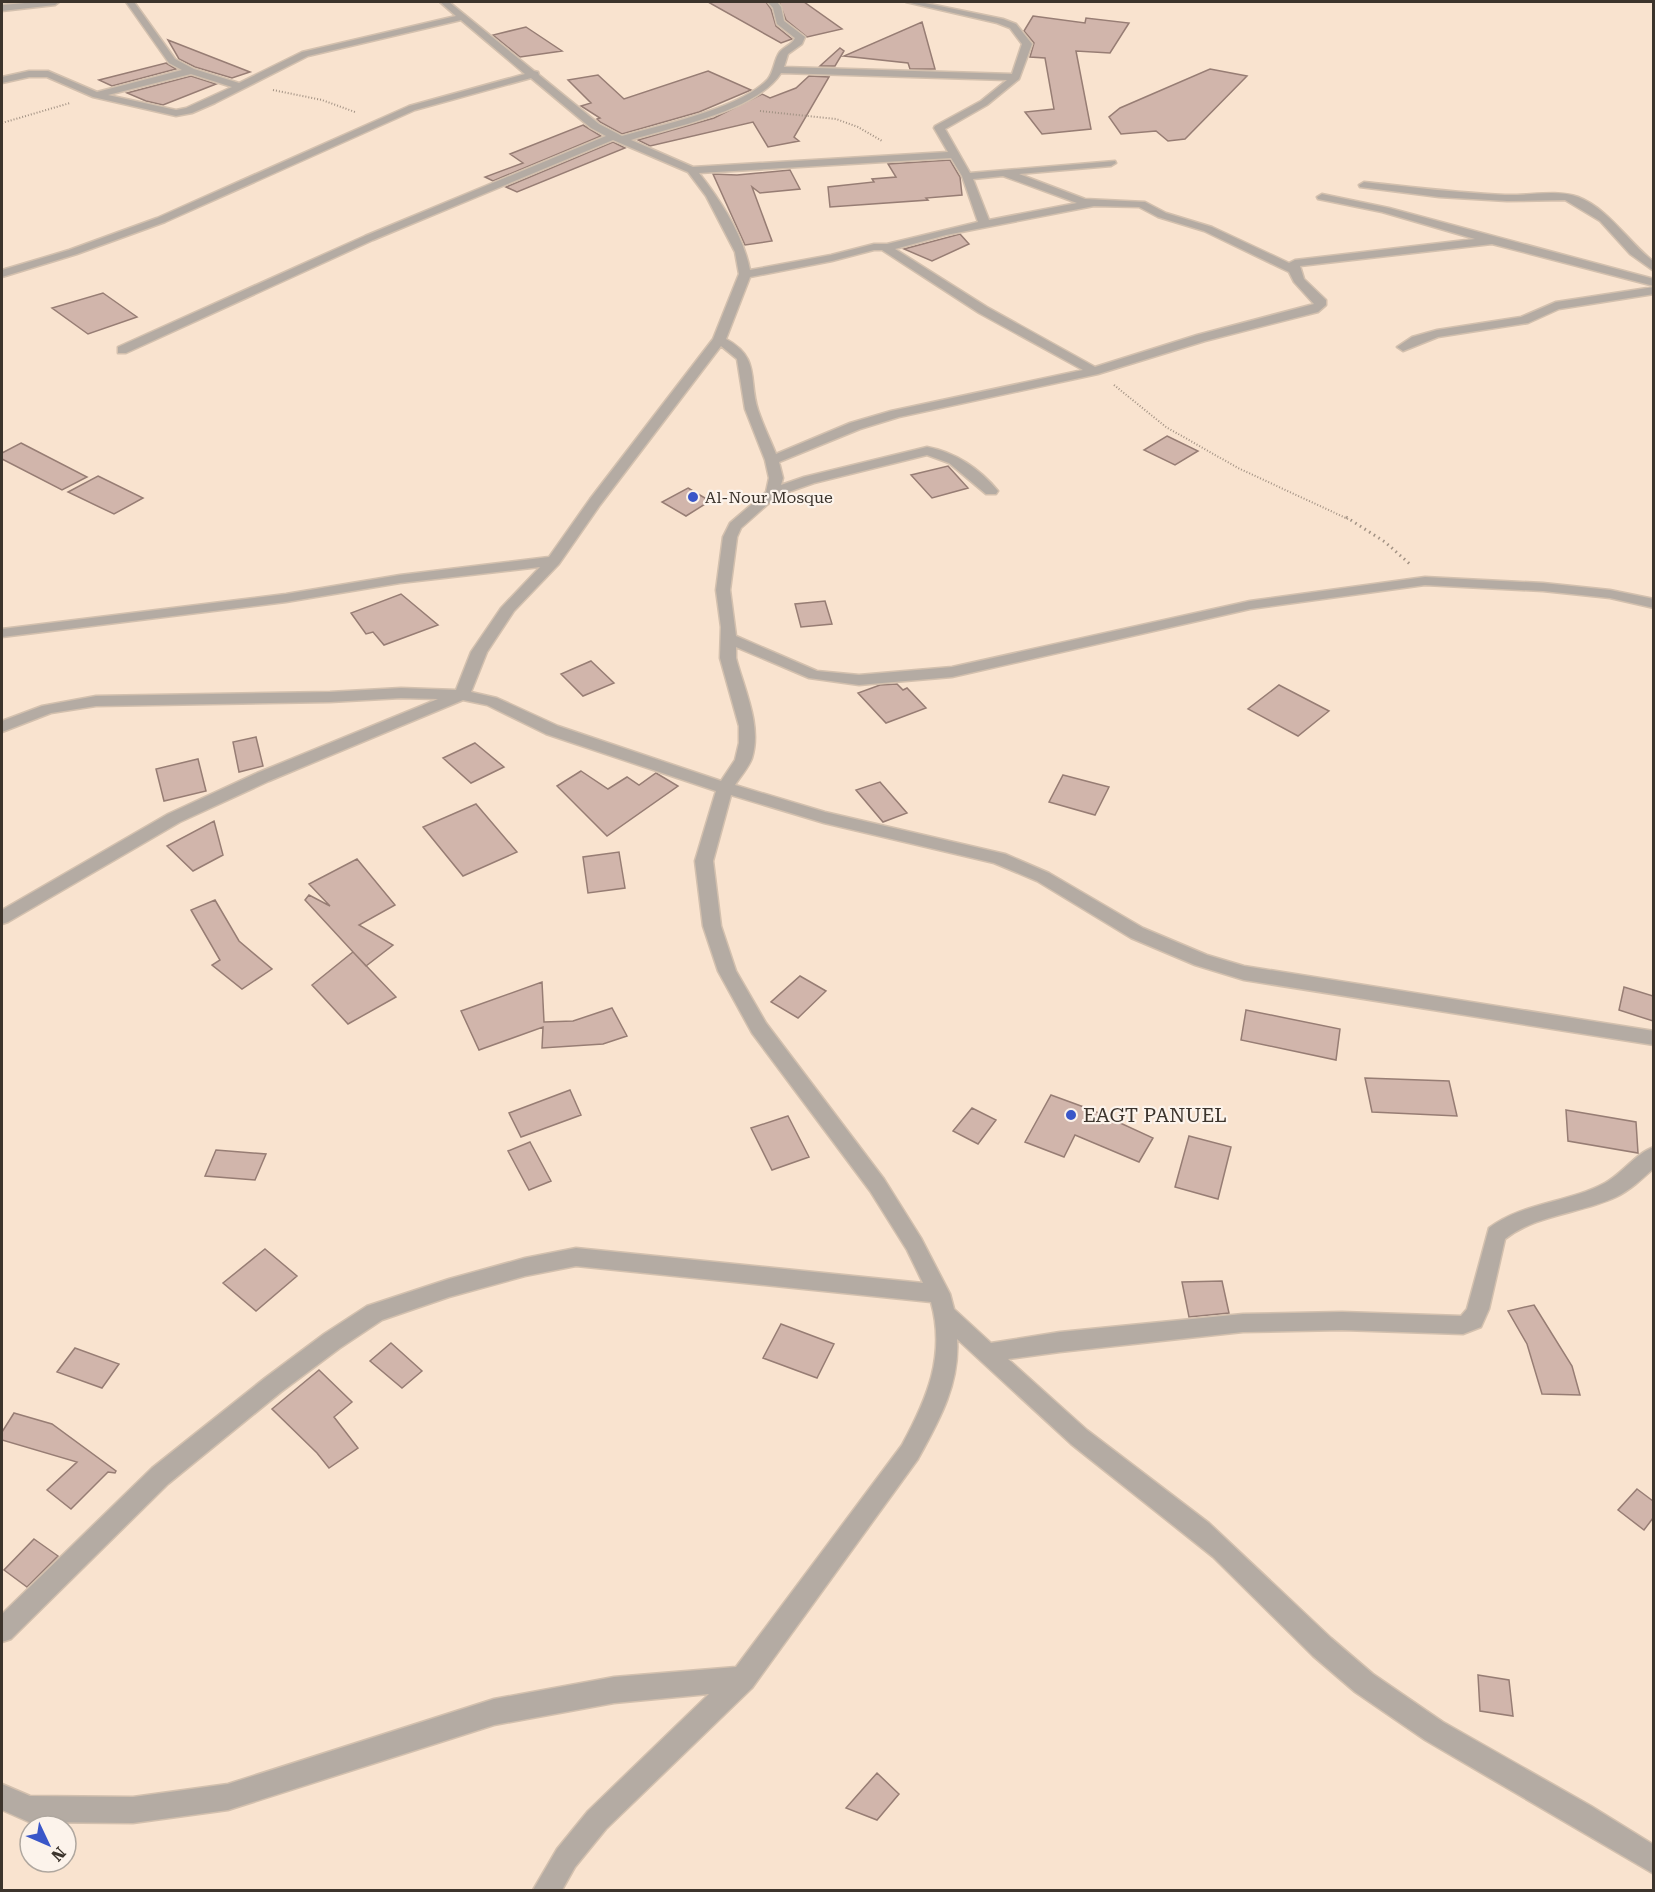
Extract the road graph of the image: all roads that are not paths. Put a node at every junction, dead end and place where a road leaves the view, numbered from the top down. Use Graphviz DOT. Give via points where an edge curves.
graph roads {
  1 [pos="48,2"];
  2 [pos="55,2"];
  3 [pos="129,2"];
  4 [pos="444,2"];
  5 [pos="772,2"];
  6 [pos="910,2"];
  7 [pos="2,8"];
  8 [pos="463,17"];
  9 [pos="778,70"];
  10 [pos="191,71"];
  11 [pos="535,74"];
  12 [pos="1016,77"];
  13 [pos="2,80"];
  14 [pos="243,86"];
  15 [pos="96,95"];
  16 [pos="618,138"];
  17 [pos="954,155"];
  18 [pos="1111,163"];
  19 [pos="692,170"];
  20 [pos="1005,172"];
  21 [pos="967,176"];
  22 [pos="1364,185"];
  23 [pos="1322,197"];
  24 [pos="1091,204"];
  25 [pos="985,225"];
  26 [pos="1490,241"];
  27 [pos="887,249"];
  28 [pos="1653,268"];
  29 [pos="1293,269"];
  30 [pos="2,274"];
  31 [pos="745,274"];
  32 [pos="1653,284"];
  33 [pos="1653,290"];
  34 [pos="719,340"];
  35 [pos="1403,347"];
  36 [pos="122,350"];
  37 [pos="1094,370"];
  38 [pos="772,460"];
  39 [pos="991,491"];
  40 [pos="772,493"];
  41 [pos="554,561"];
  42 [pos="1653,604"];
  43 [pos="2,633"];
  44 [pos="728,638"];
  45 [pos="462,695"];
  46 [pos="2,727"];
  47 [pos="725,788"];
  48 [pos="2,918"];
  49 [pos="1653,1038"];
  50 [pos="1653,1155"];
  51 [pos="942,1304"];
  52 [pos="987,1353"];
  53 [pos="2,1630"];
  54 [pos="743,1679"];
  55 [pos="2,1797"];
  56 [pos="1653,1862"];
  57 [pos="547,1890"];
  1 -- 2 [label="street"];
  1 -- 7 [label="street"];
  3 -- 10 [label="street" via="172,61"];
  4 -- 8 [label="street"];
  5 -- 9 [label="street" via="777,7 779,22 800,37 784,53"];
  6 -- 12 [label="street" via="984,16 1013,26 1027,44"];
  8 -- 11 [label="street"];
  8 -- 14 [label="street" via="305,54"];
  9 -- 12 [label="street"];
  9 -- 16 [label="street" via="764,88 734,105"];
  10 -- 14 [label="street"];
  10 -- 15 [label="street"];
  11 -- 16 [label="street" via="596,126"];
  11 -- 30 [label="street" via="385,119 161,220"];
  12 -- 17 [label="street" via="984,103 940,126"];
  13 -- 15 [label="street" via="48,74"];
  14 -- 15 [label="street" via="176,113"];
  16 -- 19 [label="street"];
  16 -- 36 [label="street" via="369,237"];
  17 -- 19 [label="street"];
  17 -- 21 [label="street"];
  18 -- 20 [label="street"];
  19 -- 31 [label="street" via="711,195 741,252"];
  20 -- 21 [label="street"];
  20 -- 24 [label="street"];
  21 -- 25 [label="street"];
  22 -- 28 [label="street" via="1439,194 1566,197 1604,219"];
  23 -- 26 [label="street" via="1372,205"];
  24 -- 25 [label="street"];
  24 -- 29 [label="street" via="1141,204 1208,229"];
  25 -- 27 [label="street"];
  26 -- 29 [label="street" via="1303,260 1294,263"];
  26 -- 32 [label="street"];
  27 -- 31 [label="street" via="874,247"];
  27 -- 37 [label="street" via="1002,321"];
  29 -- 37 [label="street" via="1302,285 1320,300 1314,309"];
  31 -- 34 [label="street"];
  33 -- 35 [label="street" via="1556,306 1524,320 1437,334"];
  34 -- 38 [label="street" via="743,358 751,409"];
  34 -- 41 [label="street"];
  37 -- 38 [label="street" via="876,420"];
  38 -- 40 [label="street" via="776,478"];
  39 -- 40 [label="street" via="951,458 927,451 818,477"];
  40 -- 44 [label="street" via="735,526 730,537 723,590"];
  41 -- 43 [label="street"];
  41 -- 45 [label="street" via="508,608 479,652"];
  42 -- 44 [label="street" via="1610,594 1543,587 1425,581 1250,605 952,672 859,680 814,675"];
  44 -- 47 [label="street" via="728,658 747,726 747,743 743,760"];
  45 -- 46 [label="street" via="96,701 48,709"];
  45 -- 47 [label="street" via="491,701 552,730"];
  45 -- 48 [label="street" via="174,818"];
  47 -- 49 [label="street" via="824,818 999,858 1043,877 1137,933 1244,973"];
  47 -- 51 [label="street" via="704,861 712,926 727,971 759,1028 877,1185 914,1244"];
  50 -- 52 [label="street" via="1636,1173 1607,1192 1501,1229 1496,1234 1478,1309 1473,1320 1463,1325 1243,1323"];
  51 -- 52 [label="street"];
  51 -- 53 [label="street" via="709,1269 576,1257 449,1288 375,1313 298,1366 160,1476"];
  51 -- 54 [label="street" via="947,1355 942,1385 929,1417 910,1452"];
  52 -- 56 [label="street" via="1025,1392 1081,1439 1202,1532 1363,1682 1417,1720 1588,1819"];
  54 -- 55 [label="street" via="614,1690 494,1712 228,1797 133,1810 29,1809"];
  54 -- 57 [label="street" via="597,1821 566,1858"];
}
